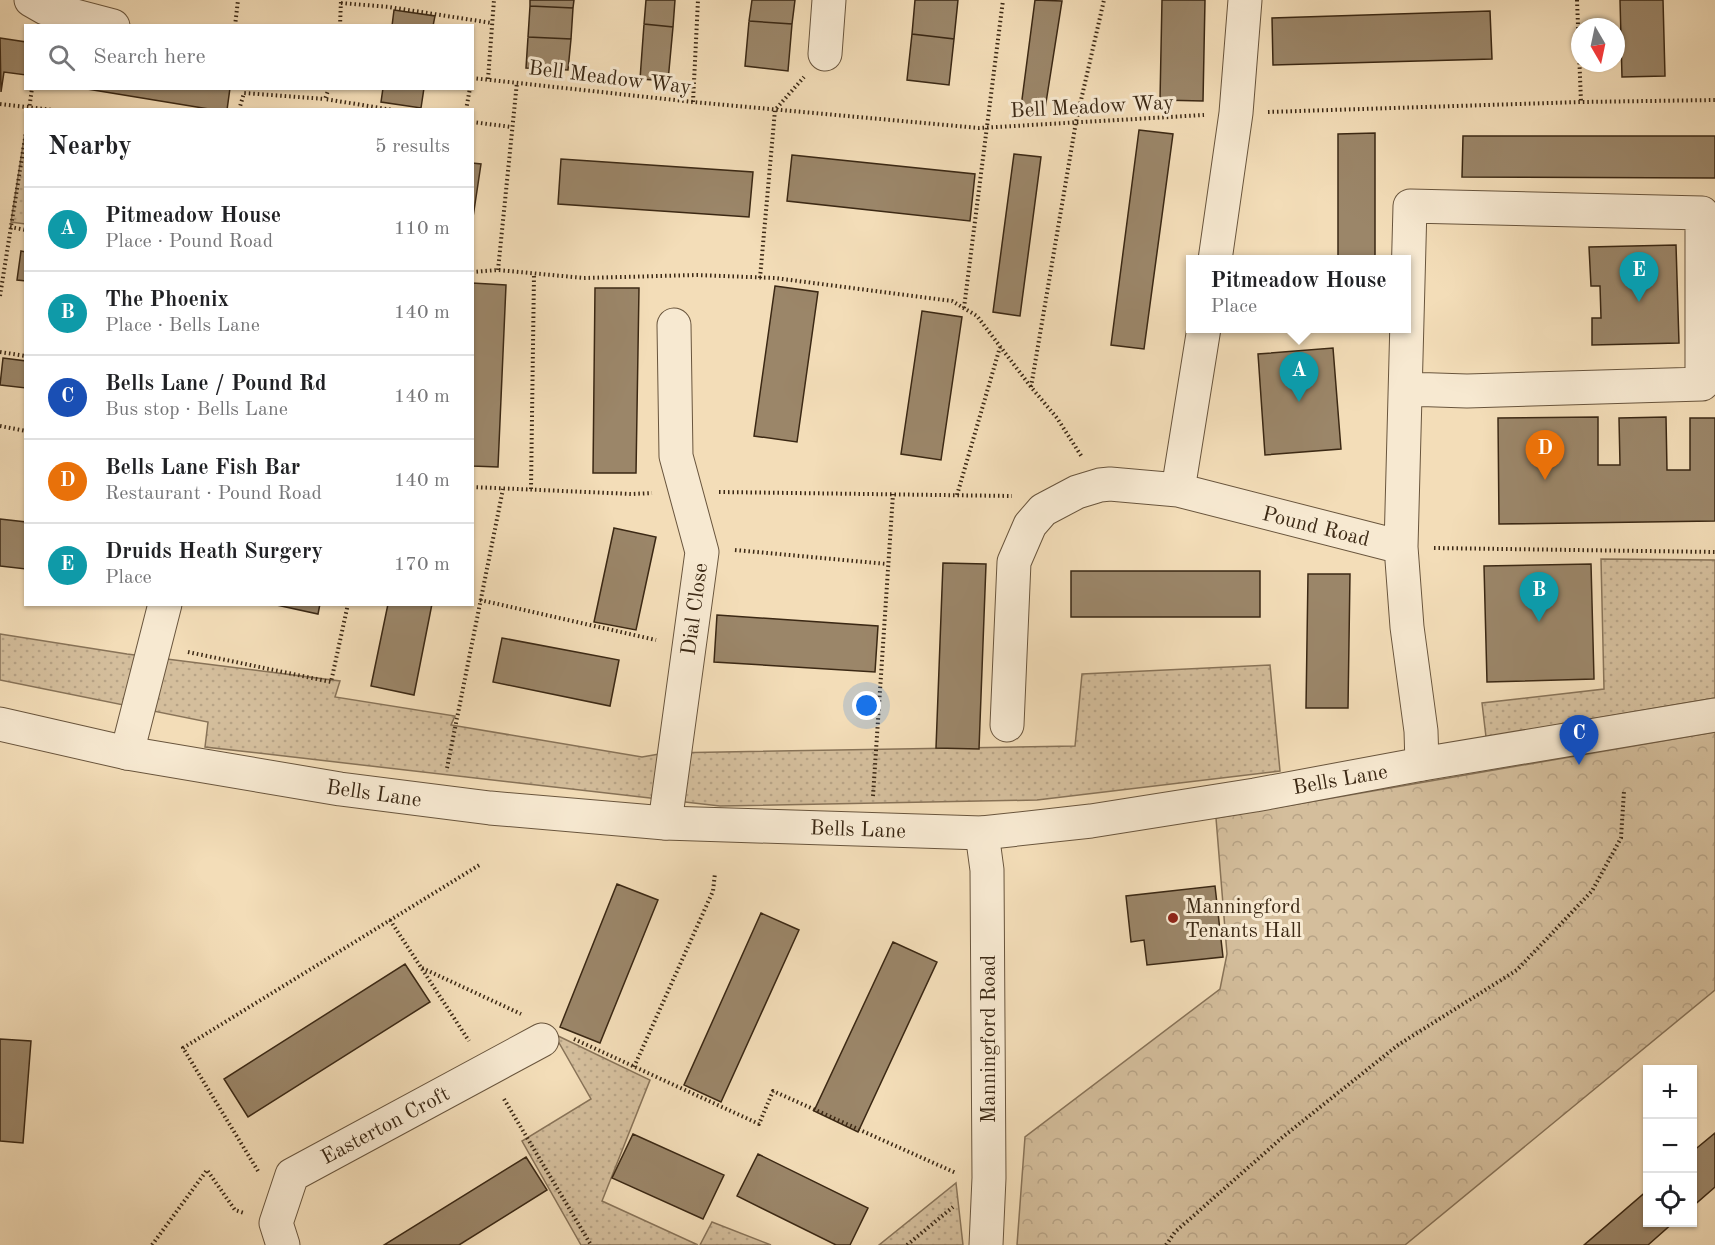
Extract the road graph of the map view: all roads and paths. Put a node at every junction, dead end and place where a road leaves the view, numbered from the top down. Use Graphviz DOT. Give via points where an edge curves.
graph roads {
  1 [pos="31,0"];
  2 [pos="238,0"];
  3 [pos="494,0"];
  4 [pos="698,0"];
  5 [pos="829,0"];
  6 [pos="1003,0"];
  7 [pos="1104,0"];
  8 [pos="1245,0"];
  9 [pos="1577,0"];
  10 [pos="341,2"];
  11 [pos="492,23"];
  12 [pos="105,24"];
  13 [pos="236,24"];
  14 [pos="340,24"];
  15 [pos="825,54"];
  16 [pos="474,78"];
  17 [pos="488,79"];
  18 [pos="517,82"];
  19 [pos="32,90"];
  20 [pos="328,90"];
  21 [pos="470,90"];
  22 [pos="325,99"];
  23 [pos="1715,100"];
  24 [pos="693,102"];
  25 [pos="1581,102"];
  26 [pos="0,104"];
  27 [pos="29,108"];
  28 [pos="240,108"];
  29 [pos="381,108"];
  30 [pos="466,108"];
  31 [pos="775,110"];
  32 [pos="1236,113"];
  33 [pos="474,122"];
  34 [pos="1077,122"];
  35 [pos="512,127"];
  36 [pos="987,127"];
  37 [pos="24,144"];
  38 [pos="10,227"];
  39 [pos="24,230"];
  40 [pos="1216,255"];
  41 [pos="1409,255"];
  42 [pos="498,270"];
  43 [pos="474,272"];
  44 [pos="534,274"];
  45 [pos="760,278"];
  46 [pos="0,296"];
  47 [pos="964,308"];
  48 [pos="674,325"];
  49 [pos="1203,333"];
  50 [pos="1407,333"];
  51 [pos="1000,347"];
  52 [pos="0,352"];
  53 [pos="24,356"];
  54 [pos="1031,387"];
  55 [pos="1406,389"];
  56 [pos="0,426"];
  57 [pos="24,431"];
  58 [pos="1100,486"];
  59 [pos="474,488"];
  60 [pos="503,489"];
  61 [pos="531,489"];
  62 [pos="1178,490"];
  63 [pos="686,492"];
  64 [pos="893,494"];
  65 [pos="957,495"];
  66 [pos="1058,502"];
  67 [pos="1401,547"];
  68 [pos="702,552"];
  69 [pos="1715,552"];
  70 [pos="887,564"];
  71 [pos="480,600"];
  72 [pos="165,606"];
  73 [pos="348,606"];
  74 [pos="155,645"];
  75 [pos="689,647"];
  76 [pos="1715,715"];
  77 [pos="0,724"];
  78 [pos="1007,725"];
  79 [pos="127,753"];
  80 [pos="1422,764"];
  81 [pos="1624,791"];
  82 [pos="440,801"];
  83 [pos="665,823"];
  84 [pos="873,830"];
  85 [pos="982,833"];
  86 [pos="481,864"];
  87 [pos="715,873"];
  88 [pos="390,920"];
  89 [pos="422,968"];
  90 [pos="547,1032"];
  91 [pos="634,1066"];
  92 [pos="487,1070"];
  93 [pos="989,1178"];
  94 [pos="280,1226"];
  95 [pos="152,1245"];
  96 [pos="591,1245"];
  97 [pos="907,1245"];
  98 [pos="986,1245"];
  99 [pos="1166,1245"];
  1 -- 12 [label="street" via="45,8"];
  2 -- 13 [label="path"];
  3 -- 11 [label="path"];
  4 -- 24 [label="path"];
  5 -- 15 [label="street"];
  6 -- 36 [label="path"];
  7 -- 34 [label="path"];
  8 -- 32 [label="street"];
  9 -- 25 [label="path"];
  10 -- 11 [label="path"];
  10 -- 14 [label="path"];
  11 -- 17 [label="path"];
  15 -- 31 [label="path"];
  16 -- 17 [label="path, Bell Meadow Way"];
  17 -- 18 [label="path, Bell Meadow Way"];
  18 -- 24 [label="path, Bell Meadow Way"];
  18 -- 35 [label="path"];
  19 -- 27 [label="path"];
  20 -- 22 [label="path"];
  21 -- 30 [label="path"];
  22 -- 28 [label="path" via="244,93"];
  22 -- 29 [label="path"];
  23 -- 25 [label="path, Bell Meadow Way"];
  24 -- 31 [label="path, Bell Meadow Way"];
  25 -- 32 [label="path, Bell Meadow Way"];
  26 -- 27 [label="path"];
  31 -- 36 [label="path, Bell Meadow Way"];
  31 -- 45 [label="path"];
  32 -- 34 [label="path, Bell Meadow Way"];
  32 -- 40 [label="street"];
  33 -- 35 [label="path"];
  34 -- 36 [label="path, Bell Meadow Way"];
  34 -- 54 [label="path"];
  35 -- 42 [label="path"];
  36 -- 47 [label="path"];
  37 -- 38 [label="path"];
  38 -- 39 [label="path"];
  38 -- 46 [label="path"];
  41 -- 55 [label="street" via="1410,206 1702,213 1702,384 1467,391"];
  42 -- 43 [label="path"];
  42 -- 44 [label="path"];
  44 -- 45 [label="path" via="584,278"];
  44 -- 61 [label="path"];
  45 -- 47 [label="path" via="952,301"];
  47 -- 51 [label="path" via="976,316"];
  48 -- 63 [label="street, Dial Close" via="676,456"];
  49 -- 62 [label="street"];
  50 -- 55 [label="street"];
  51 -- 54 [label="path"];
  51 -- 65 [label="path"];
  52 -- 53 [label="path"];
  54 -- 58 [label="path" via="1057,418"];
  55 -- 67 [label="street"];
  56 -- 57 [label="path"];
  58 -- 62 [label="street, Pound Road"];
  58 -- 66 [label="street, Pound Road"];
  59 -- 60 [label="path"];
  60 -- 61 [label="path"];
  60 -- 71 [label="path"];
  61 -- 63 [label="path" via="632,494"];
  62 -- 67 [label="street, Pound Road"];
  63 -- 64 [label="path"];
  63 -- 68 [label="street, Dial Close"];
  64 -- 65 [label="path"];
  64 -- 70 [label="path"];
  65 -- 66 [label="path" via="1036,496"];
  66 -- 78 [label="street, Pound Road" via="1043,510 1030,525 1014,562"];
  67 -- 69 [label="path"];
  67 -- 80 [label="street"];
  68 -- 70 [label="path" via="718,548"];
  68 -- 75 [label="street, Dial Close"];
  70 -- 84 [label="path"];
  71 -- 75 [label="path"];
  71 -- 82 [label="path"];
  72 -- 74 [label="street"];
  73 -- 74 [label="path" via="331,682"];
  74 -- 79 [label="street"];
  75 -- 83 [label="street, Dial Close"];
  76 -- 80 [label="street, Bells Lane"];
  77 -- 79 [label="street, Bells Lane"];
  79 -- 82 [label="street, Bells Lane" via="340,789"];
  80 -- 85 [label="street, Bells Lane" via="1091,821"];
  81 -- 99 [label="path" via="1621,838 1592,891 1517,970 1398,1045 1284,1136 1175,1232"];
  82 -- 83 [label="street, Bells Lane"];
  83 -- 84 [label="street, Bells Lane"];
  84 -- 85 [label="street, Bells Lane"];
  85 -- 93 [label="street, Manningford Road" via="987,870"];
  86 -- 88 [label="path"];
  87 -- 91 [label="path" via="713,891"];
  88 -- 89 [label="path"];
  88 -- 94 [label="path" via="183,1048"];
  89 -- 90 [label="path"];
  89 -- 92 [label="path"];
  90 -- 91 [label="path"];
  90 -- 92 [label="street, Easterton Croft"];
  91 -- 93 [label="path" via="759,1124 773,1091 961,1175"];
  92 -- 94 [label="street, Easterton Croft" via="292,1175"];
  92 -- 96 [label="path"];
  93 -- 97 [label="path"];
  93 -- 98 [label="street, Manningford Road"];
  94 -- 95 [label="path" via="235,1210 207,1170"];
}
